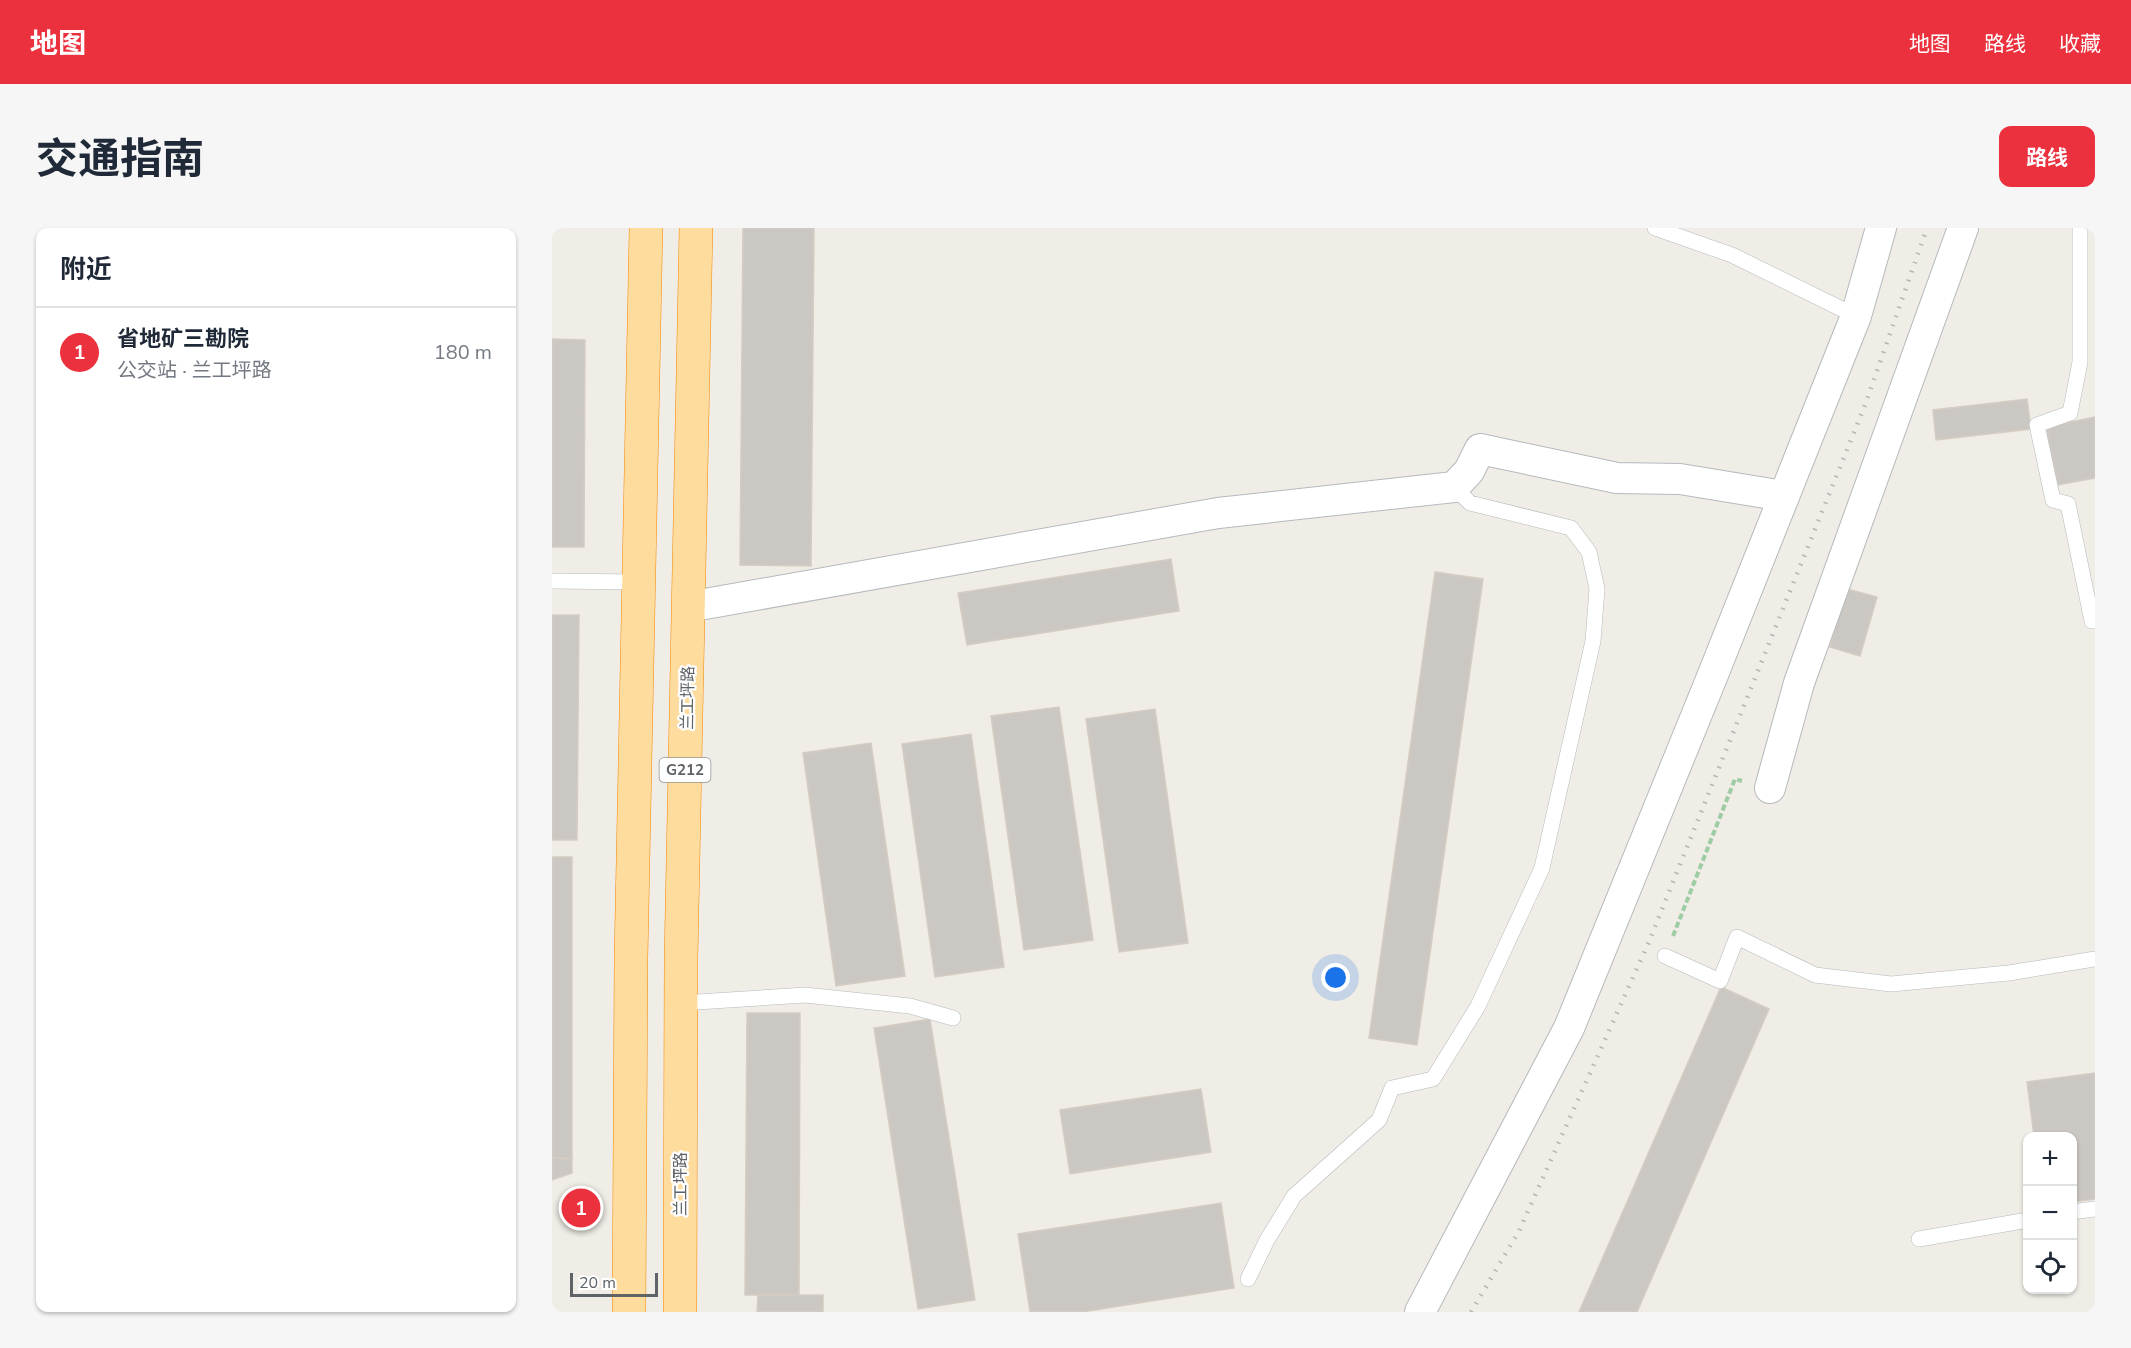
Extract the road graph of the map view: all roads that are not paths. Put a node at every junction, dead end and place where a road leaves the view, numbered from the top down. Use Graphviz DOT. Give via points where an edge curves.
graph roads {
  1 [pos="646,228"];
  2 [pos="696,228"];
  3 [pos="1655,228"];
  4 [pos="1881,228"];
  5 [pos="1963,228"];
  6 [pos="2080,228"];
  7 [pos="1856,316"];
  8 [pos="1454,487"];
  9 [pos="1784,496"];
  10 [pos="552,581"];
  11 [pos="638,582"];
  12 [pos="688,607"];
  13 [pos="2095,621"];
  14 [pos="1770,788"];
  15 [pos="1665,956"];
  16 [pos="2095,959"];
  17 [pos="681,1003"];
  18 [pos="953,1018"];
  19 [pos="2095,1209"];
  20 [pos="2077,1211"];
  21 [pos="2023,1221"];
  22 [pos="1918,1239"];
  23 [pos="1248,1279"];
  24 [pos="629,1312"];
  25 [pos="680,1312"];
  26 [pos="1420,1312"];
  1 -- 11 [label="highway"];
  2 -- 12 [label="highway, 兰工坪路 / G212"];
  3 -- 7 [label="lane" via="1732,255"];
  4 -- 7 [label="street"];
  5 -- 14 [label="street" via="1799,683"];
  6 -- 13 [label="lane" via="2080,362 2070,413 2037,425 2053,500 2068,504"];
  7 -- 9 [label="street"];
  8 -- 9 [label="street" via="1469,471 1480,449 1617,478 1680,479"];
  8 -- 12 [label="street" via="1218,513"];
  8 -- 23 [label="lane" via="1470,503 1571,528 1588,552 1595,580 1593,642 1542,868 1478,1005 1433,1079 1392,1088 1379,1120 1294,1196"];
  9 -- 26 [label="street" via="1569,1028"];
  10 -- 11 [label="lane"];
  11 -- 24 [label="highway"];
  12 -- 17 [label="highway, 兰工坪路 / G212"];
  15 -- 16 [label="lane" via="1720,981 1737,937 1815,975 1891,984 2009,973"];
  17 -- 18 [label="lane" via="806,995 910,1006"];
  17 -- 25 [label="highway, 兰工坪路 / G212"];
  19 -- 20 [label="lane"];
  21 -- 22 [label="lane"];
}
